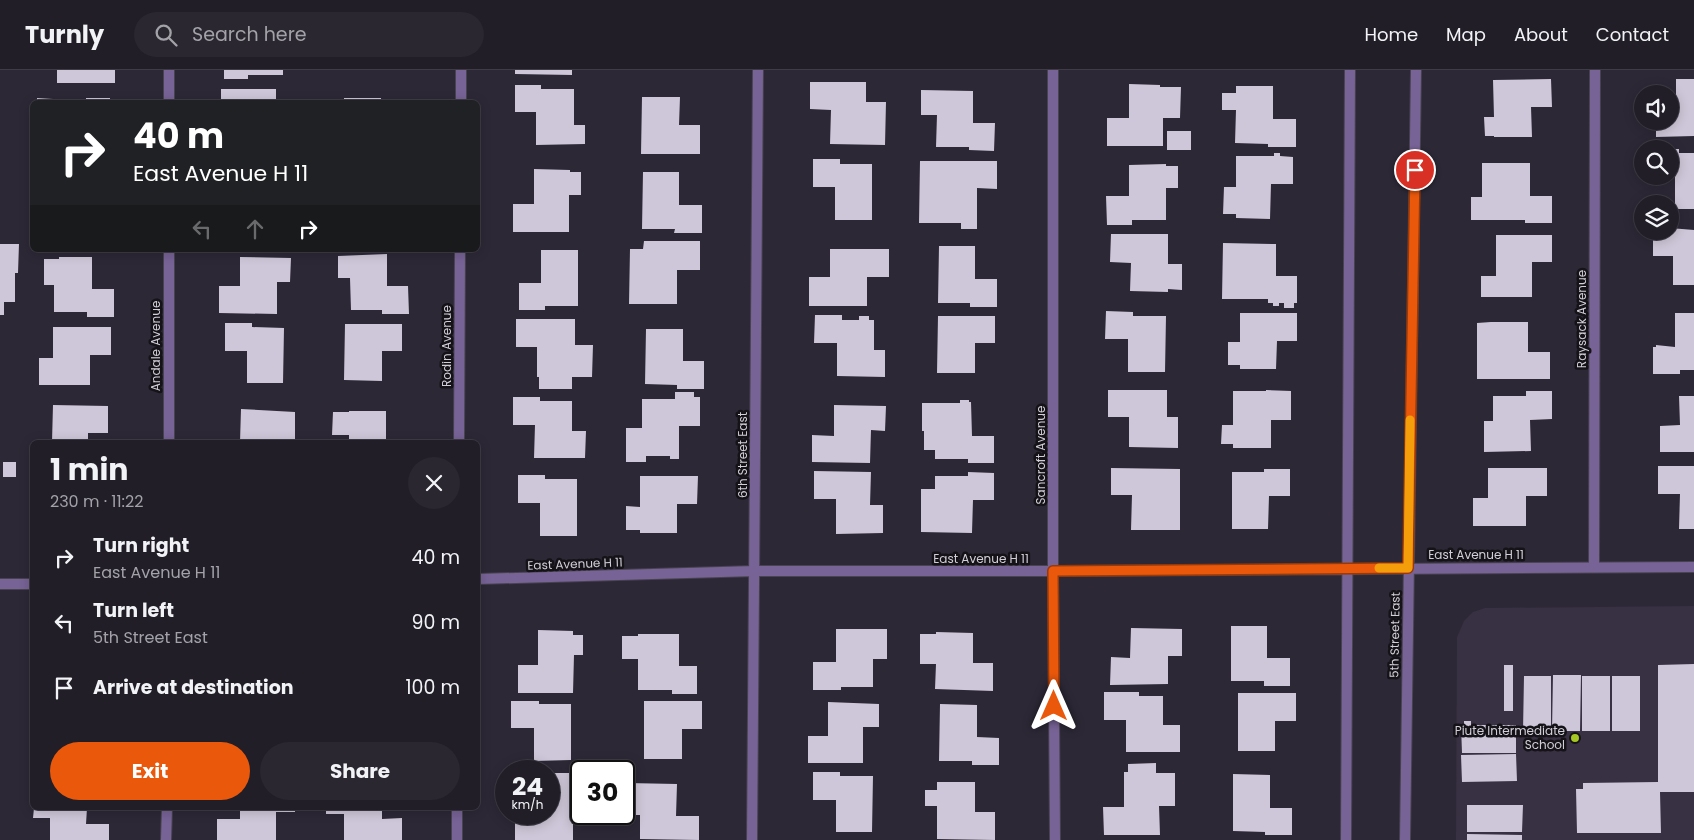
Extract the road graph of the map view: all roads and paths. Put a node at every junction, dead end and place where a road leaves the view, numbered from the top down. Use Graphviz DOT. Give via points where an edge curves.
graph roads {
  1 [pos="169,70"];
  2 [pos="461,70"];
  3 [pos="758,70"];
  4 [pos="1053,70"];
  5 [pos="1350,70"];
  6 [pos="1416,70"];
  7 [pos="1595,70"];
  8 [pos="169,100"];
  9 [pos="461,100"];
  10 [pos="169,252"];
  11 [pos="460,252"];
  12 [pos="169,440"];
  13 [pos="459,440"];
  14 [pos="1694,567"];
  15 [pos="1348,568"];
  16 [pos="1408,568"];
  17 [pos="1594,568"];
  18 [pos="755,571"];
  19 [pos="1053,571"];
  20 [pos="480,579"];
  21 [pos="0,584"];
  22 [pos="30,584"];
  23 [pos="166,810"];
  24 [pos="457,810"];
  25 [pos="166,840"];
  26 [pos="457,840"];
  27 [pos="752,840"];
  28 [pos="1055,840"];
  29 [pos="1346,840"];
  30 [pos="1405,840"];
  1 -- 8 [label="street"];
  2 -- 9 [label="street"];
  3 -- 18 [label="street, 6th Street East"];
  4 -- 19 [label="street, Sancroft Avenue"];
  5 -- 15 [label="street"];
  6 -- 16 [label="street, 5th Street East"];
  7 -- 17 [label="street, Raysack Avenue"];
  10 -- 12 [label="street, Andale Avenue"];
  11 -- 13 [label="street, Rodin Avenue"];
  14 -- 17 [label="street, East Avenue H 11"];
  15 -- 16 [label="street, East Avenue H 11"];
  15 -- 19 [label="street, East Avenue H 11"];
  15 -- 29 [label="street"];
  16 -- 17 [label="street, East Avenue H 11"];
  16 -- 30 [label="street, 5th Street East"];
  18 -- 19 [label="street, East Avenue H 11"];
  18 -- 20 [label="street, East Avenue H 11"];
  18 -- 27 [label="street, 6th Street East"];
  19 -- 28 [label="street, Sancroft Avenue"];
  21 -- 22 [label="street"];
  23 -- 25 [label="street"];
  24 -- 26 [label="street"];
}
